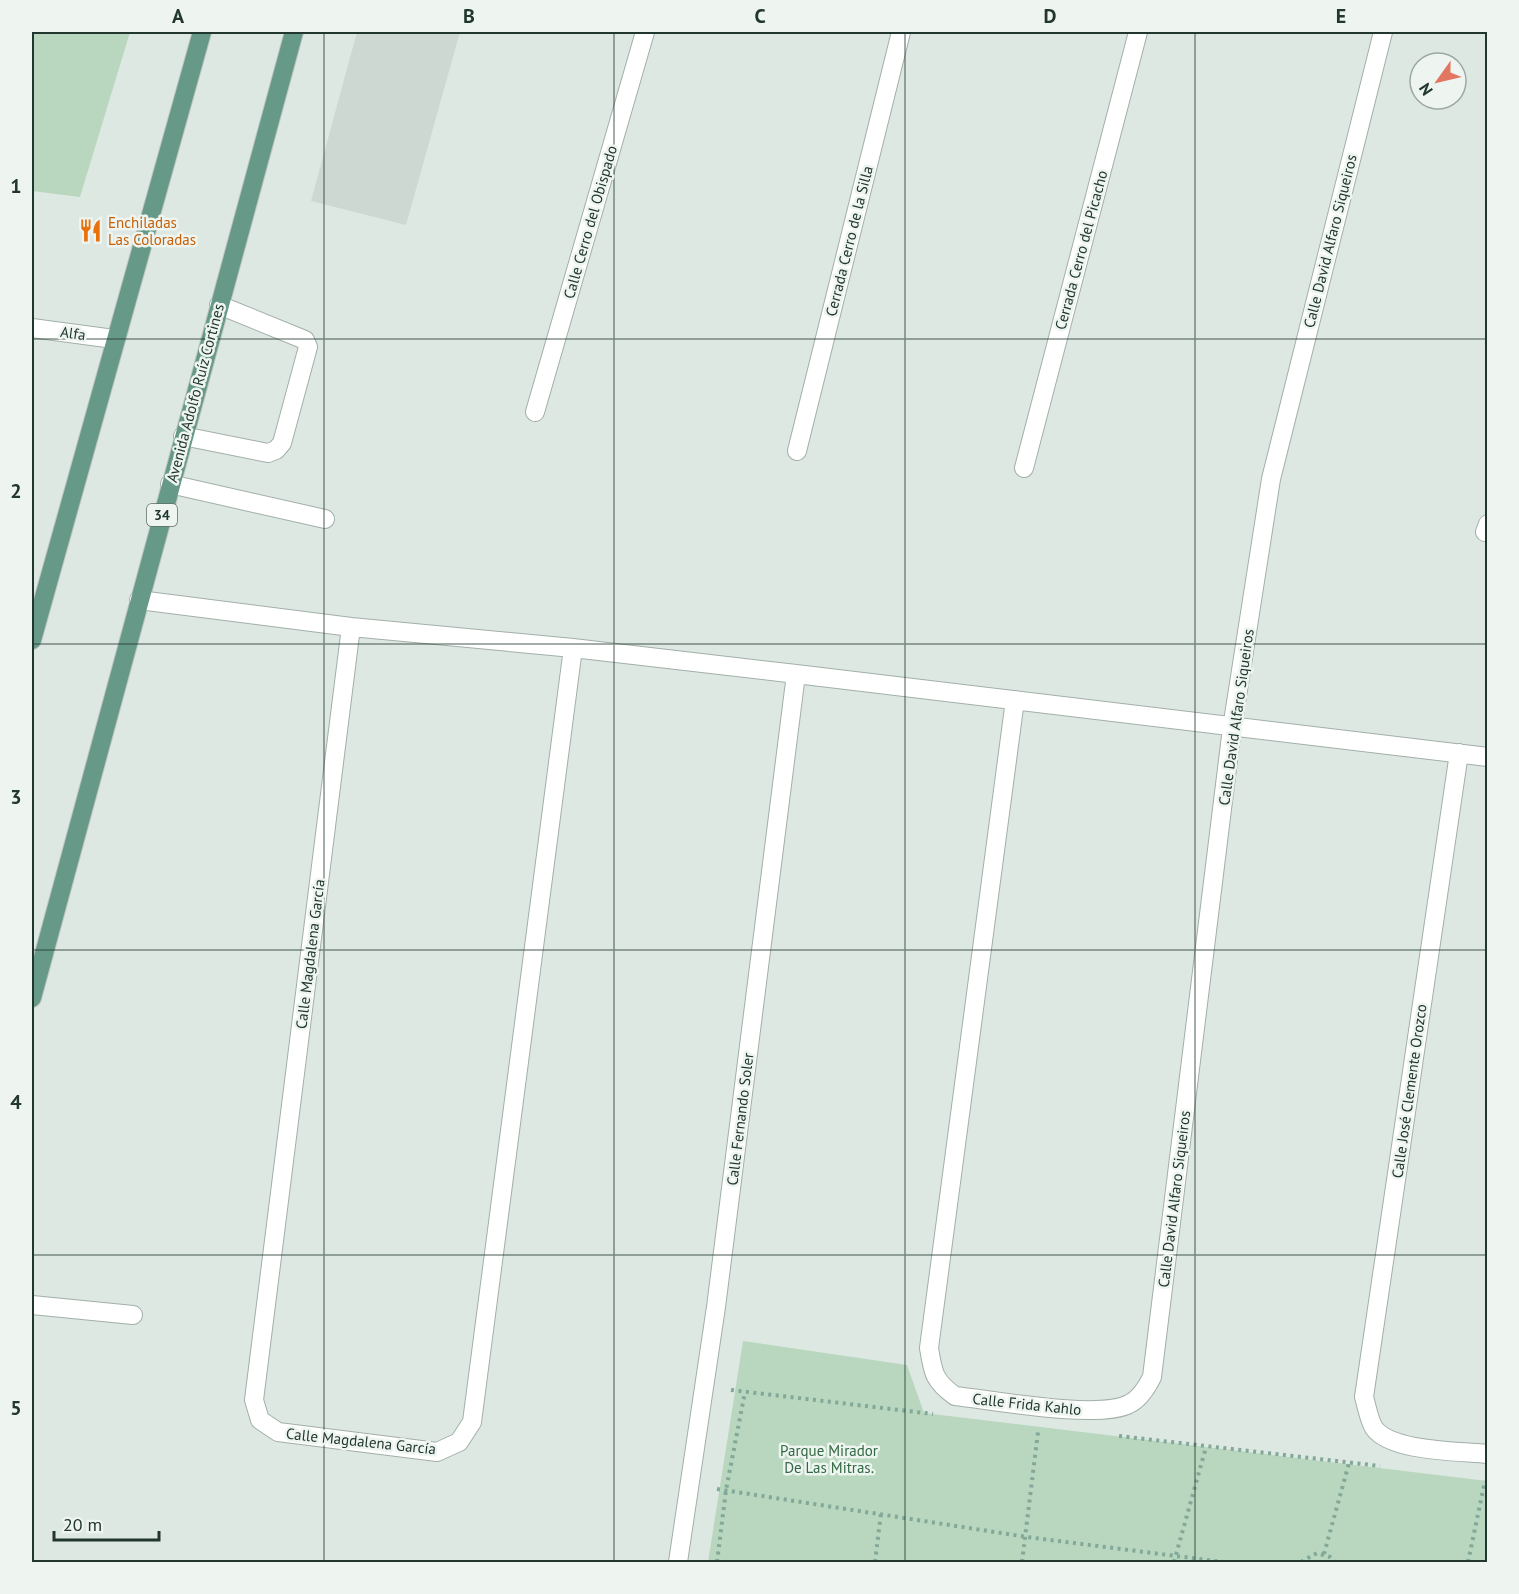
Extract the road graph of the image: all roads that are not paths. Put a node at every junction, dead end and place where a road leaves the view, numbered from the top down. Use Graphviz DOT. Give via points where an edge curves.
graph roads {
  1 [pos="202,32"];
  2 [pos="294,32"];
  3 [pos="645,32"];
  4 [pos="901,32"];
  5 [pos="1138,32"];
  6 [pos="1383,32"];
  7 [pos="219,305"];
  8 [pos="32,328"];
  9 [pos="114,339"];
  10 [pos="535,412"];
  11 [pos="183,436"];
  12 [pos="797,451"];
  13 [pos="1024,468"];
  14 [pos="170,484"];
  15 [pos="325,519"];
  16 [pos="139,600"];
  17 [pos="351,627"];
  18 [pos="32,640"];
  19 [pos="573,648"];
  20 [pos="796,674"];
  21 [pos="1015,700"];
  22 [pos="1232,728"];
  23 [pos="1459,753"];
  24 [pos="1488,757"];
  25 [pos="32,998"];
  26 [pos="32,1305"];
  27 [pos="133,1315"];
  28 [pos="1129,1404"];
  29 [pos="1488,1454"];
  30 [pos="678,1563"];
  1 -- 9 [label="main road"];
  2 -- 7 [label="main road, Avenida Adolfo Ruíz Cortines / 34"];
  3 -- 10 [label="street, Calle Cerro del Obispado"];
  4 -- 12 [label="street, Cerrada Cerro de la Silla"];
  5 -- 13 [label="street, Cerrada Cerro del Picacho"];
  6 -- 22 [label="street, Calle David Alfaro Siqueiros" via="1274,469"];
  7 -- 11 [label="main road, Avenida Adolfo Ruíz Cortines / 34"];
  7 -- 11 [label="street" via="305,340 308,347 282,443 268,453"];
  8 -- 9 [label="street, Alfa"];
  9 -- 18 [label="main road"];
  11 -- 14 [label="main road, Avenida Adolfo Ruíz Cortines / 34"];
  14 -- 15 [label="street"];
  14 -- 16 [label="main road, Avenida Adolfo Ruíz Cortines / 34"];
  16 -- 17 [label="street"];
  16 -- 25 [label="main road, Avenida Adolfo Ruíz Cortines / 34"];
  17 -- 19 [label="street"];
  17 -- 19 [label="street, Calle Magdalena García" via="254,1400 260,1420 278,1432 437,1452 459,1442 472,1422"];
  19 -- 20 [label="street"];
  20 -- 21 [label="street"];
  20 -- 30 [label="street, Calle Fernando Soler" via="717,1306"];
  21 -- 22 [label="street"];
  21 -- 28 [label="street, Calle Frida Kahlo" via="929,1348 933,1375 955,1396 1103,1411"];
  22 -- 23 [label="street"];
  22 -- 28 [label="street, Calle David Alfaro Siqueiros" via="1152,1377 1141,1395"];
  23 -- 24 [label="street"];
  23 -- 29 [label="street, Calle José Clemente Orozco" via="1364,1397 1373,1427 1396,1444"];
  26 -- 27 [label="street"];
}
